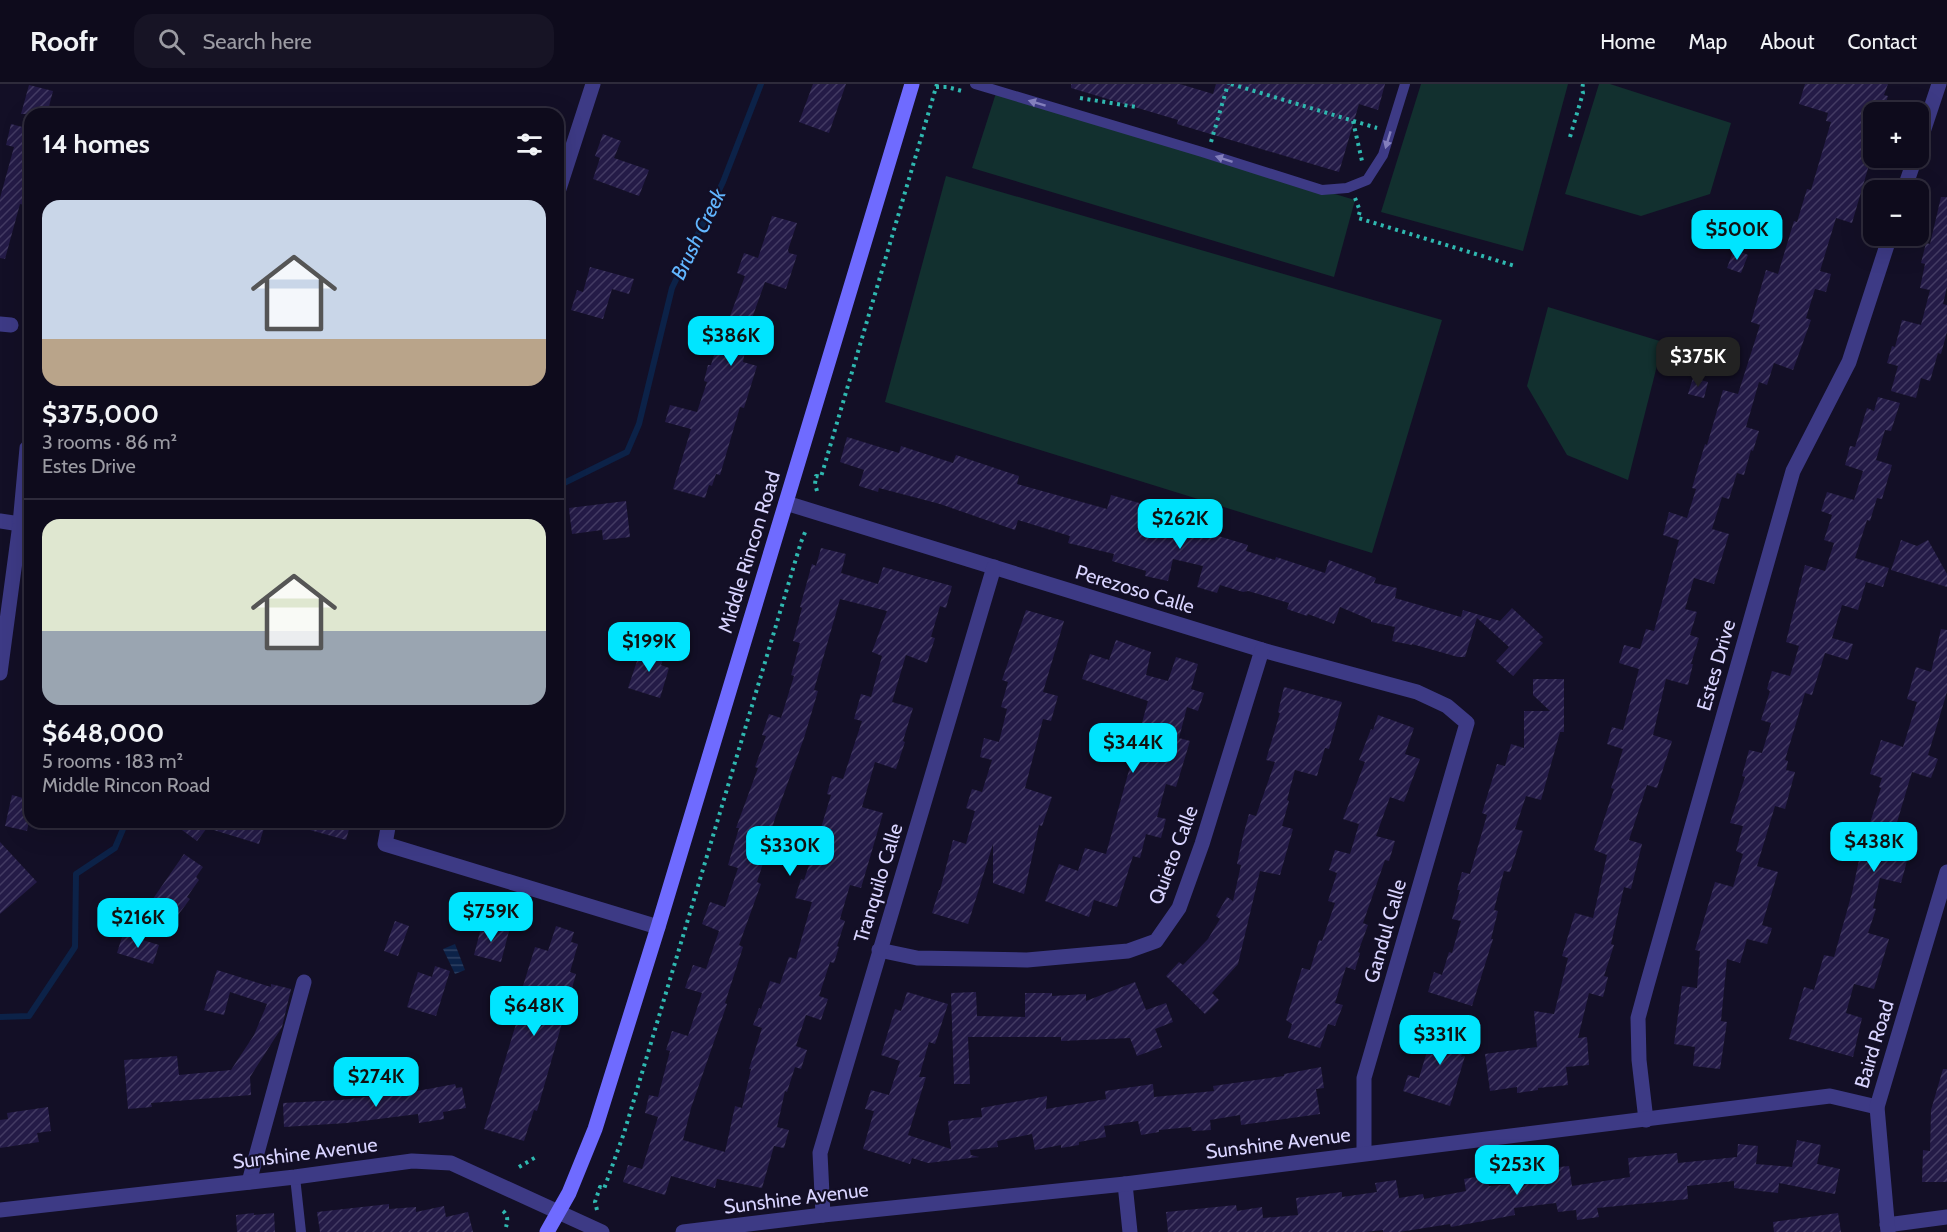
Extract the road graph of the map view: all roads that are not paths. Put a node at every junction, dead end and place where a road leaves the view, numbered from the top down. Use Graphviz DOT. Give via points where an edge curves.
graph roads {
  1 [pos="593,84"];
  2 [pos="912,84"];
  3 [pos="975,84"];
  4 [pos="1405,84"];
  5 [pos="1939,84"];
  6 [pos="1929,114"];
  7 [pos="564,173"];
  8 [pos="1887,246"];
  9 [pos="24,481"];
  10 [pos="786,502"];
  11 [pos="0,521"];
  12 [pos="20,524"];
  13 [pos="994,567"];
  14 [pos="1262,650"];
  15 [pos="0,673"];
  16 [pos="1467,723"];
  17 [pos="388,828"];
  18 [pos="1947,872"];
  19 [pos="658,927"];
  20 [pos="879,950"];
  21 [pos="304,982"];
  22 [pos="1877,1107"];
  23 [pos="1646,1120"];
  24 [pos="1364,1153"];
  25 [pos="295,1178"];
  26 [pos="249,1182"];
  27 [pos="1125,1184"];
  28 [pos="0,1210"];
  29 [pos="558,1213"];
  30 [pos="823,1215"];
  31 [pos="1947,1217"];
  32 [pos="1887,1228"];
  33 [pos="301,1232"];
  34 [pos="547,1232"];
  35 [pos="602,1232"];
  36 [pos="683,1232"];
  37 [pos="1130,1232"];
  1 -- 7 [label="street"];
  2 -- 10 [label="street, Middle Rincon Road"];
  4 -- 3 [label="lane, one-way" via="1383,155 1367,180 1322,190"];
  5 -- 6 [label="street"];
  8 -- 23 [label="street, Estes Drive" via="1849,362 1793,471 1641,1007 1639,1060"];
  9 -- 12 [label="street"];
  10 -- 13 [label="street, Perezoso Calle"];
  10 -- 19 [label="street, Middle Rincon Road"];
  11 -- 12 [label="street"];
  12 -- 15 [label="street"];
  13 -- 14 [label="street, Perezoso Calle"];
  13 -- 20 [label="street, Tranquilo Calle"];
  14 -- 16 [label="street, Perezoso Calle" via="1417,692 1447,706"];
  14 -- 20 [label="street, Quieto Calle" via="1179,908 1156,941 1128,951 1027,960 917,958"];
  16 -- 24 [label="street, Gandul Calle" via="1364,1078"];
  17 -- 19 [label="street" via="385,844"];
  18 -- 22 [label="street, Baird Road"];
  19 -- 29 [label="street, Middle Rincon Road" via="595,1129"];
  20 -- 30 [label="street, Tranquilo Calle" via="820,1153"];
  21 -- 26 [label="street"];
  22 -- 23 [label="street, Sunshine Avenue" via="1830,1096"];
  22 -- 32 [label="street, Baird Road"];
  23 -- 24 [label="street, Sunshine Avenue"];
  24 -- 27 [label="street, Sunshine Avenue"];
  25 -- 26 [label="street, Sunshine Avenue"];
  25 -- 29 [label="street, Sunshine Avenue" via="412,1161 451,1163"];
  25 -- 33 [label="lane"];
  26 -- 28 [label="street, Sunshine Avenue"];
  27 -- 30 [label="street, Sunshine Avenue"];
  27 -- 37 [label="street"];
  29 -- 34 [label="street, Middle Rincon Road"];
  29 -- 35 [label="street, Sunshine Avenue"];
  30 -- 36 [label="street, Sunshine Avenue"];
  31 -- 32 [label="street"];
}
